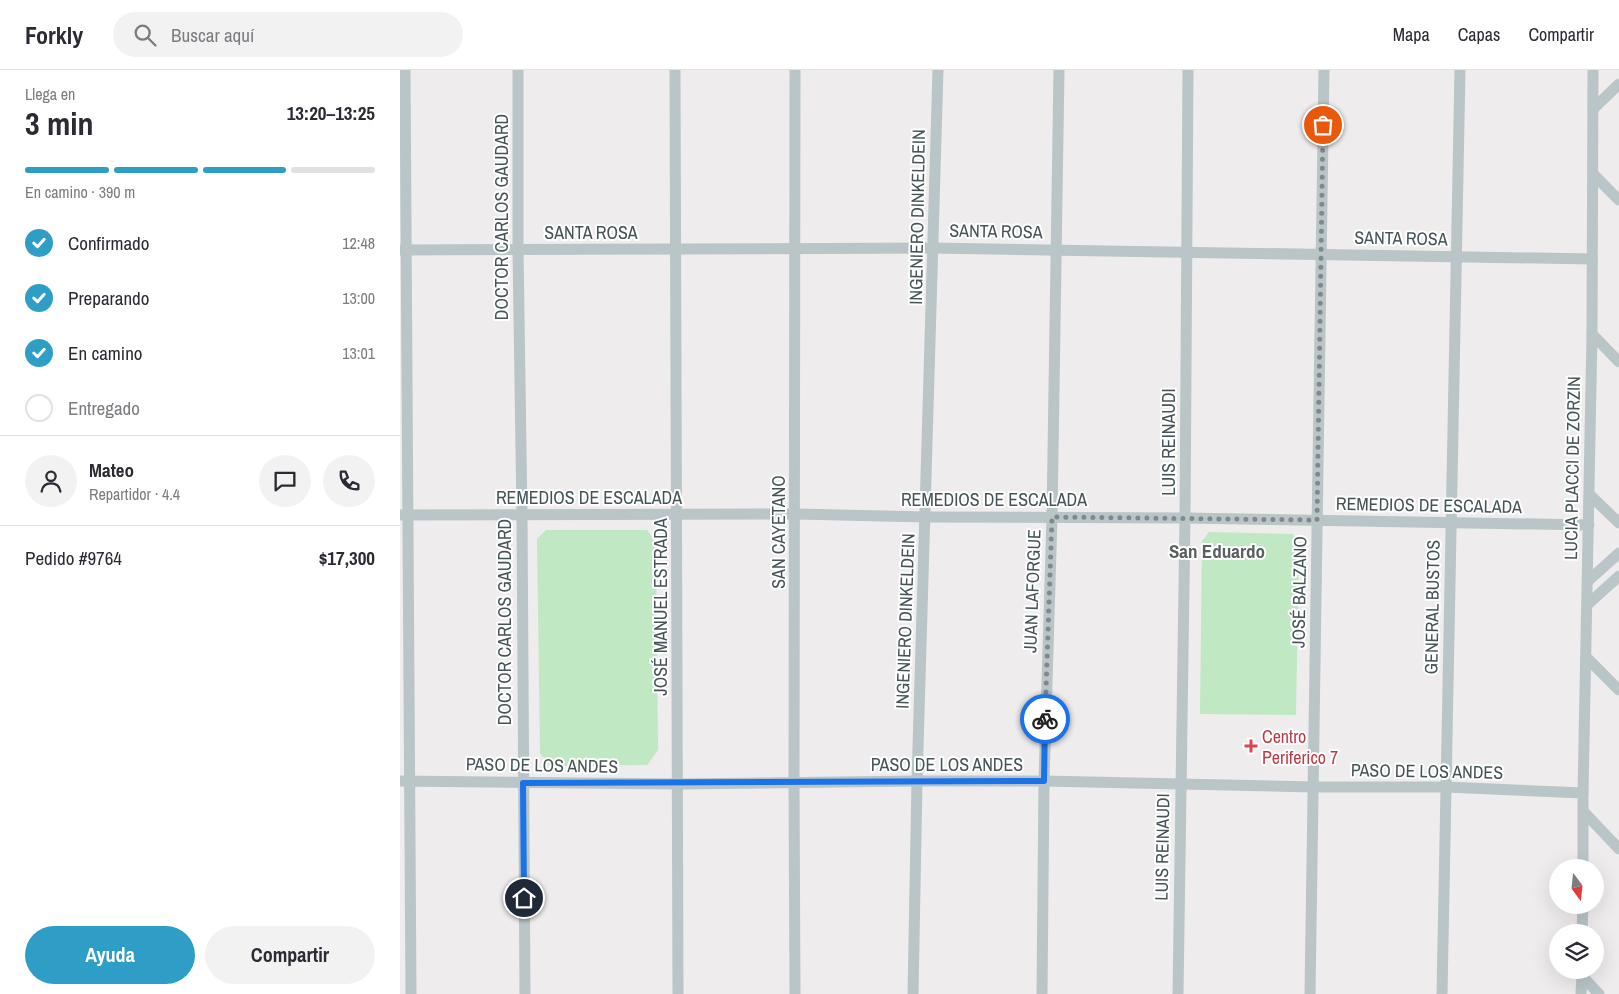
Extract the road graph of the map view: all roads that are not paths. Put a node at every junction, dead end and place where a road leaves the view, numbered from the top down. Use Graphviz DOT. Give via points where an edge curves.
graph roads {
  1 [pos="405,70"];
  2 [pos="518,70"];
  3 [pos="675,70"];
  4 [pos="796,70"];
  5 [pos="938,70"];
  6 [pos="1059,70"];
  7 [pos="1188,70"];
  8 [pos="1324,70"];
  9 [pos="1460,70"];
  10 [pos="1593,70"];
  11 [pos="1619,84"];
  12 [pos="1593,109"];
  13 [pos="1593,174"];
  14 [pos="1619,200"];
  15 [pos="795,247"];
  16 [pos="934,248"];
  17 [pos="675,249"];
  18 [pos="1055,249"];
  19 [pos="403,250"];
  20 [pos="518,250"];
  21 [pos="1187,252"];
  22 [pos="1320,254"];
  23 [pos="1456,256"];
  24 [pos="1592,259"];
  25 [pos="1592,334"];
  26 [pos="1619,362"];
  27 [pos="1590,495"];
  28 [pos="677,514"];
  29 [pos="796,514"];
  30 [pos="404,515"];
  31 [pos="522,515"];
  32 [pos="926,517"];
  33 [pos="1052,517"];
  34 [pos="1185,518"];
  35 [pos="1317,520"];
  36 [pos="1451,522"];
  37 [pos="1619,523"];
  38 [pos="1588,525"];
  39 [pos="1619,553"];
  40 [pos="1619,576"];
  41 [pos="1588,581"];
  42 [pos="1587,605"];
  43 [pos="1587,658"];
  44 [pos="1619,690"];
  45 [pos="405,781"];
  46 [pos="917,781"];
  47 [pos="1044,781"];
  48 [pos="523,783"];
  49 [pos="794,783"];
  50 [pos="1180,783"];
  51 [pos="678,784"];
  52 [pos="1313,787"];
  53 [pos="1446,787"];
  54 [pos="1583,793"];
  55 [pos="1584,812"];
  56 [pos="1619,849"];
  57 [pos="1584,859"];
  58 [pos="1582,979"];
  59 [pos="1587,979"];
  60 [pos="411,994"];
  61 [pos="525,994"];
  62 [pos="678,994"];
  63 [pos="795,994"];
  64 [pos="913,994"];
  65 [pos="1042,994"];
  66 [pos="1178,994"];
  67 [pos="1310,994"];
  68 [pos="1442,994"];
  69 [pos="1581,994"];
  70 [pos="1599,994"];
  1 -- 19 [label="street"];
  2 -- 20 [label="street, DOCTOR CARLOS GAUDARD"];
  3 -- 17 [label="street, JOSÉ MANUEL ESTRADA"];
  4 -- 15 [label="street, SAN CAYETANO"];
  5 -- 16 [label="street, INGENIERO DINKELDEIN"];
  6 -- 18 [label="street, JUAN LAFORGUE"];
  7 -- 21 [label="street, LUIS REINAUDI"];
  8 -- 22 [label="street, JOSÉ BALZANO"];
  9 -- 23 [label="street, GENERAL BUSTOS"];
  10 -- 12 [label="street, LUCIA PLACCI DE ZORZIN"];
  11 -- 12 [label="street"];
  12 -- 13 [label="street, LUCIA PLACCI DE ZORZIN"];
  13 -- 14 [label="street"];
  13 -- 24 [label="street, LUCIA PLACCI DE ZORZIN"];
  15 -- 16 [label="street, SANTA ROSA"];
  15 -- 17 [label="street, SANTA ROSA"];
  15 -- 29 [label="street, SAN CAYETANO"];
  16 -- 18 [label="street, SANTA ROSA"];
  16 -- 32 [label="street, INGENIERO DINKELDEIN"];
  17 -- 20 [label="street, SANTA ROSA"];
  17 -- 28 [label="street, JOSÉ MANUEL ESTRADA"];
  18 -- 21 [label="street, SANTA ROSA"];
  18 -- 33 [label="street, JUAN LAFORGUE"];
  19 -- 20 [label="street, SANTA ROSA"];
  19 -- 30 [label="street"];
  20 -- 31 [label="street, DOCTOR CARLOS GAUDARD"];
  21 -- 22 [label="street, SANTA ROSA"];
  21 -- 34 [label="street, LUIS REINAUDI"];
  22 -- 23 [label="street, SANTA ROSA"];
  22 -- 35 [label="street, JOSÉ BALZANO"];
  23 -- 24 [label="street, SANTA ROSA"];
  23 -- 36 [label="street, GENERAL BUSTOS"];
  24 -- 25 [label="street, LUCIA PLACCI DE ZORZIN"];
  25 -- 26 [label="street"];
  25 -- 27 [label="street, LUCIA PLACCI DE ZORZIN"];
  27 -- 37 [label="street"];
  27 -- 38 [label="street, LUCIA PLACCI DE ZORZIN"];
  28 -- 29 [label="street, REMEDIOS DE ESCALADA"];
  28 -- 31 [label="street, REMEDIOS DE ESCALADA"];
  28 -- 51 [label="street, JOSÉ MANUEL ESTRADA"];
  29 -- 32 [label="street, REMEDIOS DE ESCALADA"];
  29 -- 49 [label="street, SAN CAYETANO"];
  30 -- 31 [label="street, REMEDIOS DE ESCALADA"];
  30 -- 45 [label="street"];
  31 -- 48 [label="street, DOCTOR CARLOS GAUDARD"];
  32 -- 33 [label="street, REMEDIOS DE ESCALADA"];
  32 -- 46 [label="street, INGENIERO DINKELDEIN"];
  33 -- 34 [label="street, REMEDIOS DE ESCALADA"];
  33 -- 47 [label="street, JUAN LAFORGUE"];
  34 -- 35 [label="street, REMEDIOS DE ESCALADA"];
  34 -- 50 [label="street, LUIS REINAUDI"];
  35 -- 36 [label="street, REMEDIOS DE ESCALADA"];
  35 -- 52 [label="street, JOSÉ BALZANO"];
  36 -- 38 [label="street, REMEDIOS DE ESCALADA"];
  36 -- 53 [label="street, GENERAL BUSTOS"];
  38 -- 41 [label="street, LUCIA PLACCI DE ZORZIN"];
  39 -- 41 [label="street"];
  40 -- 42 [label="street"];
  41 -- 42 [label="street, LUCIA PLACCI DE ZORZIN"];
  42 -- 43 [label="street, LUCIA PLACCI DE ZORZIN"];
  43 -- 44 [label="street"];
  43 -- 54 [label="street, LUCIA PLACCI DE ZORZIN"];
  45 -- 48 [label="street, PASO DE LOS ANDES"];
  45 -- 60 [label="street"];
  46 -- 47 [label="street, PASO DE LOS ANDES"];
  46 -- 49 [label="street, PASO DE LOS ANDES"];
  46 -- 64 [label="street, INGENIERO DINKELDEIN"];
  47 -- 50 [label="street, PASO DE LOS ANDES"];
  47 -- 65 [label="street, JUAN LAFORGUE"];
  48 -- 51 [label="street, PASO DE LOS ANDES"];
  48 -- 61 [label="street, DOCTOR CARLOS GAUDARD"];
  49 -- 51 [label="street, PASO DE LOS ANDES"];
  49 -- 63 [label="street, SAN CAYETANO"];
  50 -- 52 [label="street, PASO DE LOS ANDES"];
  50 -- 66 [label="street, LUIS REINAUDI"];
  51 -- 62 [label="street, JOSÉ MANUEL ESTRADA"];
  52 -- 53 [label="street, PASO DE LOS ANDES"];
  52 -- 67 [label="street, JOSÉ BALZANO"];
  53 -- 54 [label="street, PASO DE LOS ANDES"];
  53 -- 68 [label="street, GENERAL BUSTOS"];
  54 -- 55 [label="street, LUCIA PLACCI DE ZORZIN"];
  55 -- 56 [label="street"];
  55 -- 57 [label="street, LUCIA PLACCI DE ZORZIN"];
  58 -- 69 [label="street"];
  59 -- 70 [label="street"];
}
